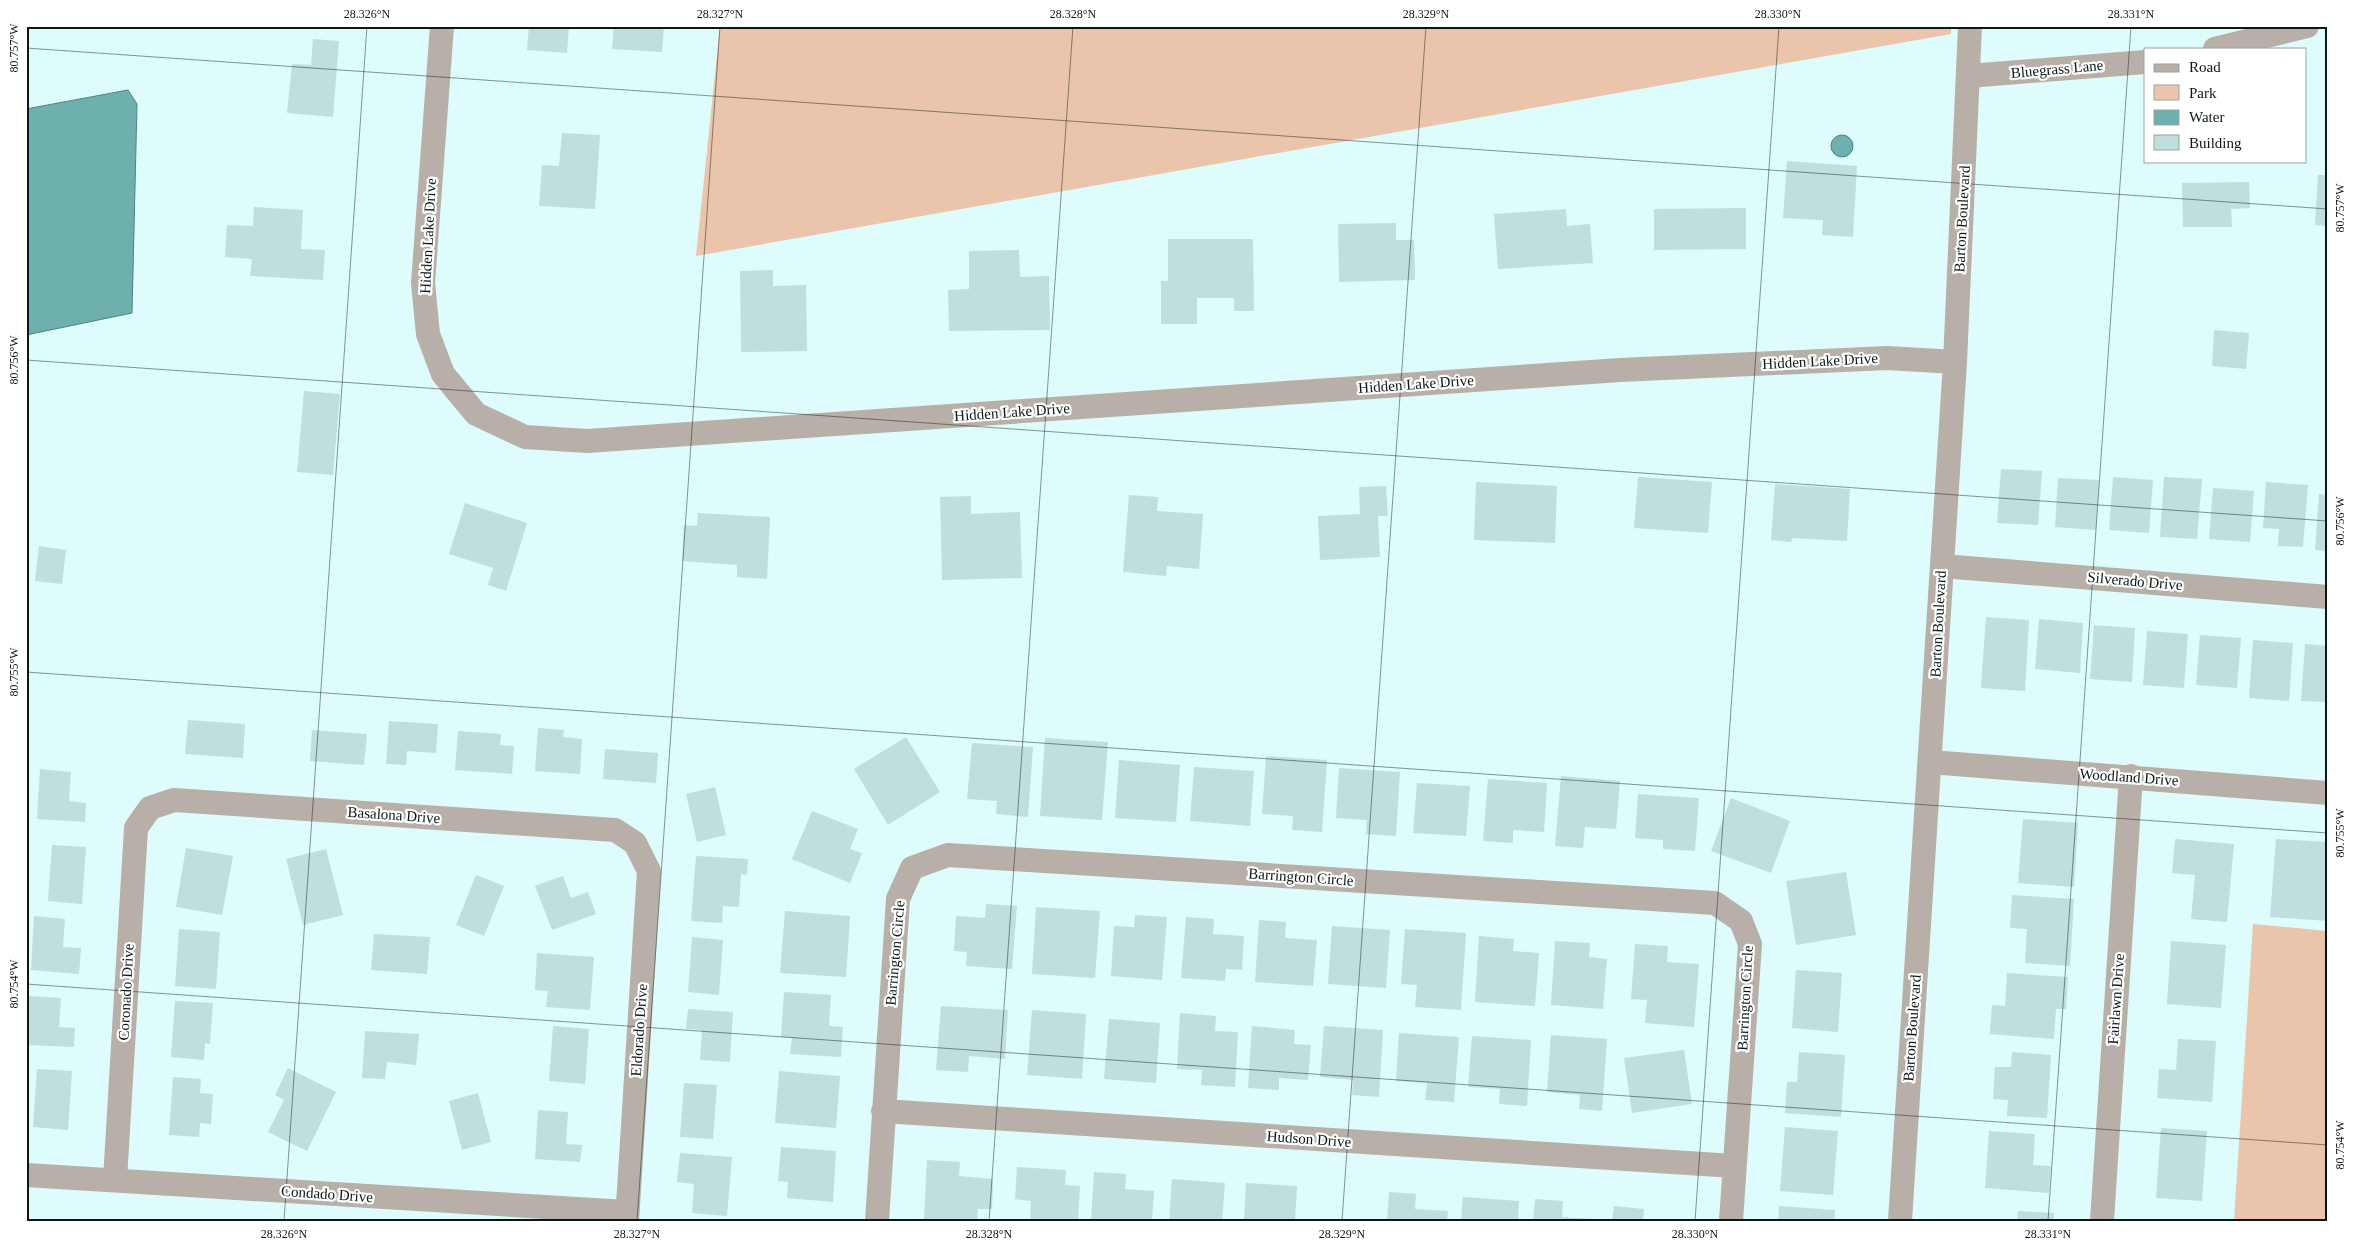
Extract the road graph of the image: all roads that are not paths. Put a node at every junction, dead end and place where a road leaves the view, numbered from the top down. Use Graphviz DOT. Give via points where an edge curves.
graph roads {
  1 [pos="442,26"];
  2 [pos="1970,26"];
  3 [pos="2307,26"];
  4 [pos="2219,48"];
  5 [pos="2144,62"];
  6 [pos="1968,76"];
  7 [pos="1955,362"];
  8 [pos="1942,566"];
  9 [pos="2328,597"];
  10 [pos="1930,762"];
  11 [pos="2131,776"];
  12 [pos="2328,793"];
  13 [pos="150,808"];
  14 [pos="636,843"];
  15 [pos="883,1111"];
  16 [pos="1734,1166"];
  17 [pos="26,1175"];
  18 [pos="115,1180"];
  19 [pos="627,1216"];
  20 [pos="877,1221"];
  21 [pos="1731,1221"];
  22 [pos="1900,1221"];
  23 [pos="2102,1221"];
  1 -- 7 [label="street, Hidden Lake Drive" via="424,283 428,334 443,374 476,414 525,437 587,441 1620,370 1887,358"];
  2 -- 6 [label="street, Barton Boulevard"];
  3 -- 4 [label="street"];
  5 -- 6 [label="street, Bluegrass Lane"];
  6 -- 7 [label="street, Barton Boulevard"];
  7 -- 8 [label="street, Barton Boulevard"];
  8 -- 9 [label="street, Silverado Drive"];
  8 -- 10 [label="street, Barton Boulevard"];
  10 -- 11 [label="street, Woodland Drive"];
  10 -- 22 [label="street, Barton Boulevard"];
  11 -- 12 [label="street, Woodland Drive"];
  11 -- 23 [label="street, Fairlawn Drive"];
  13 -- 14 [label="street, Basalona Drive" via="174,800 614,830"];
  13 -- 18 [label="street, Coronado Drive" via="136,828"];
  14 -- 19 [label="street, Eldorado Drive" via="649,871"];
  15 -- 16 [label="street, Hudson Drive"];
  15 -- 16 [label="street, Barrington Circle" via="898,899 912,868 948,855 1715,903 1741,921 1750,944"];
  15 -- 20 [label="street, Barrington Circle"];
  16 -- 21 [label="street, Barrington Circle"];
  17 -- 18 [label="street, Condado Drive"];
  18 -- 19 [label="street, Condado Drive"];
}
